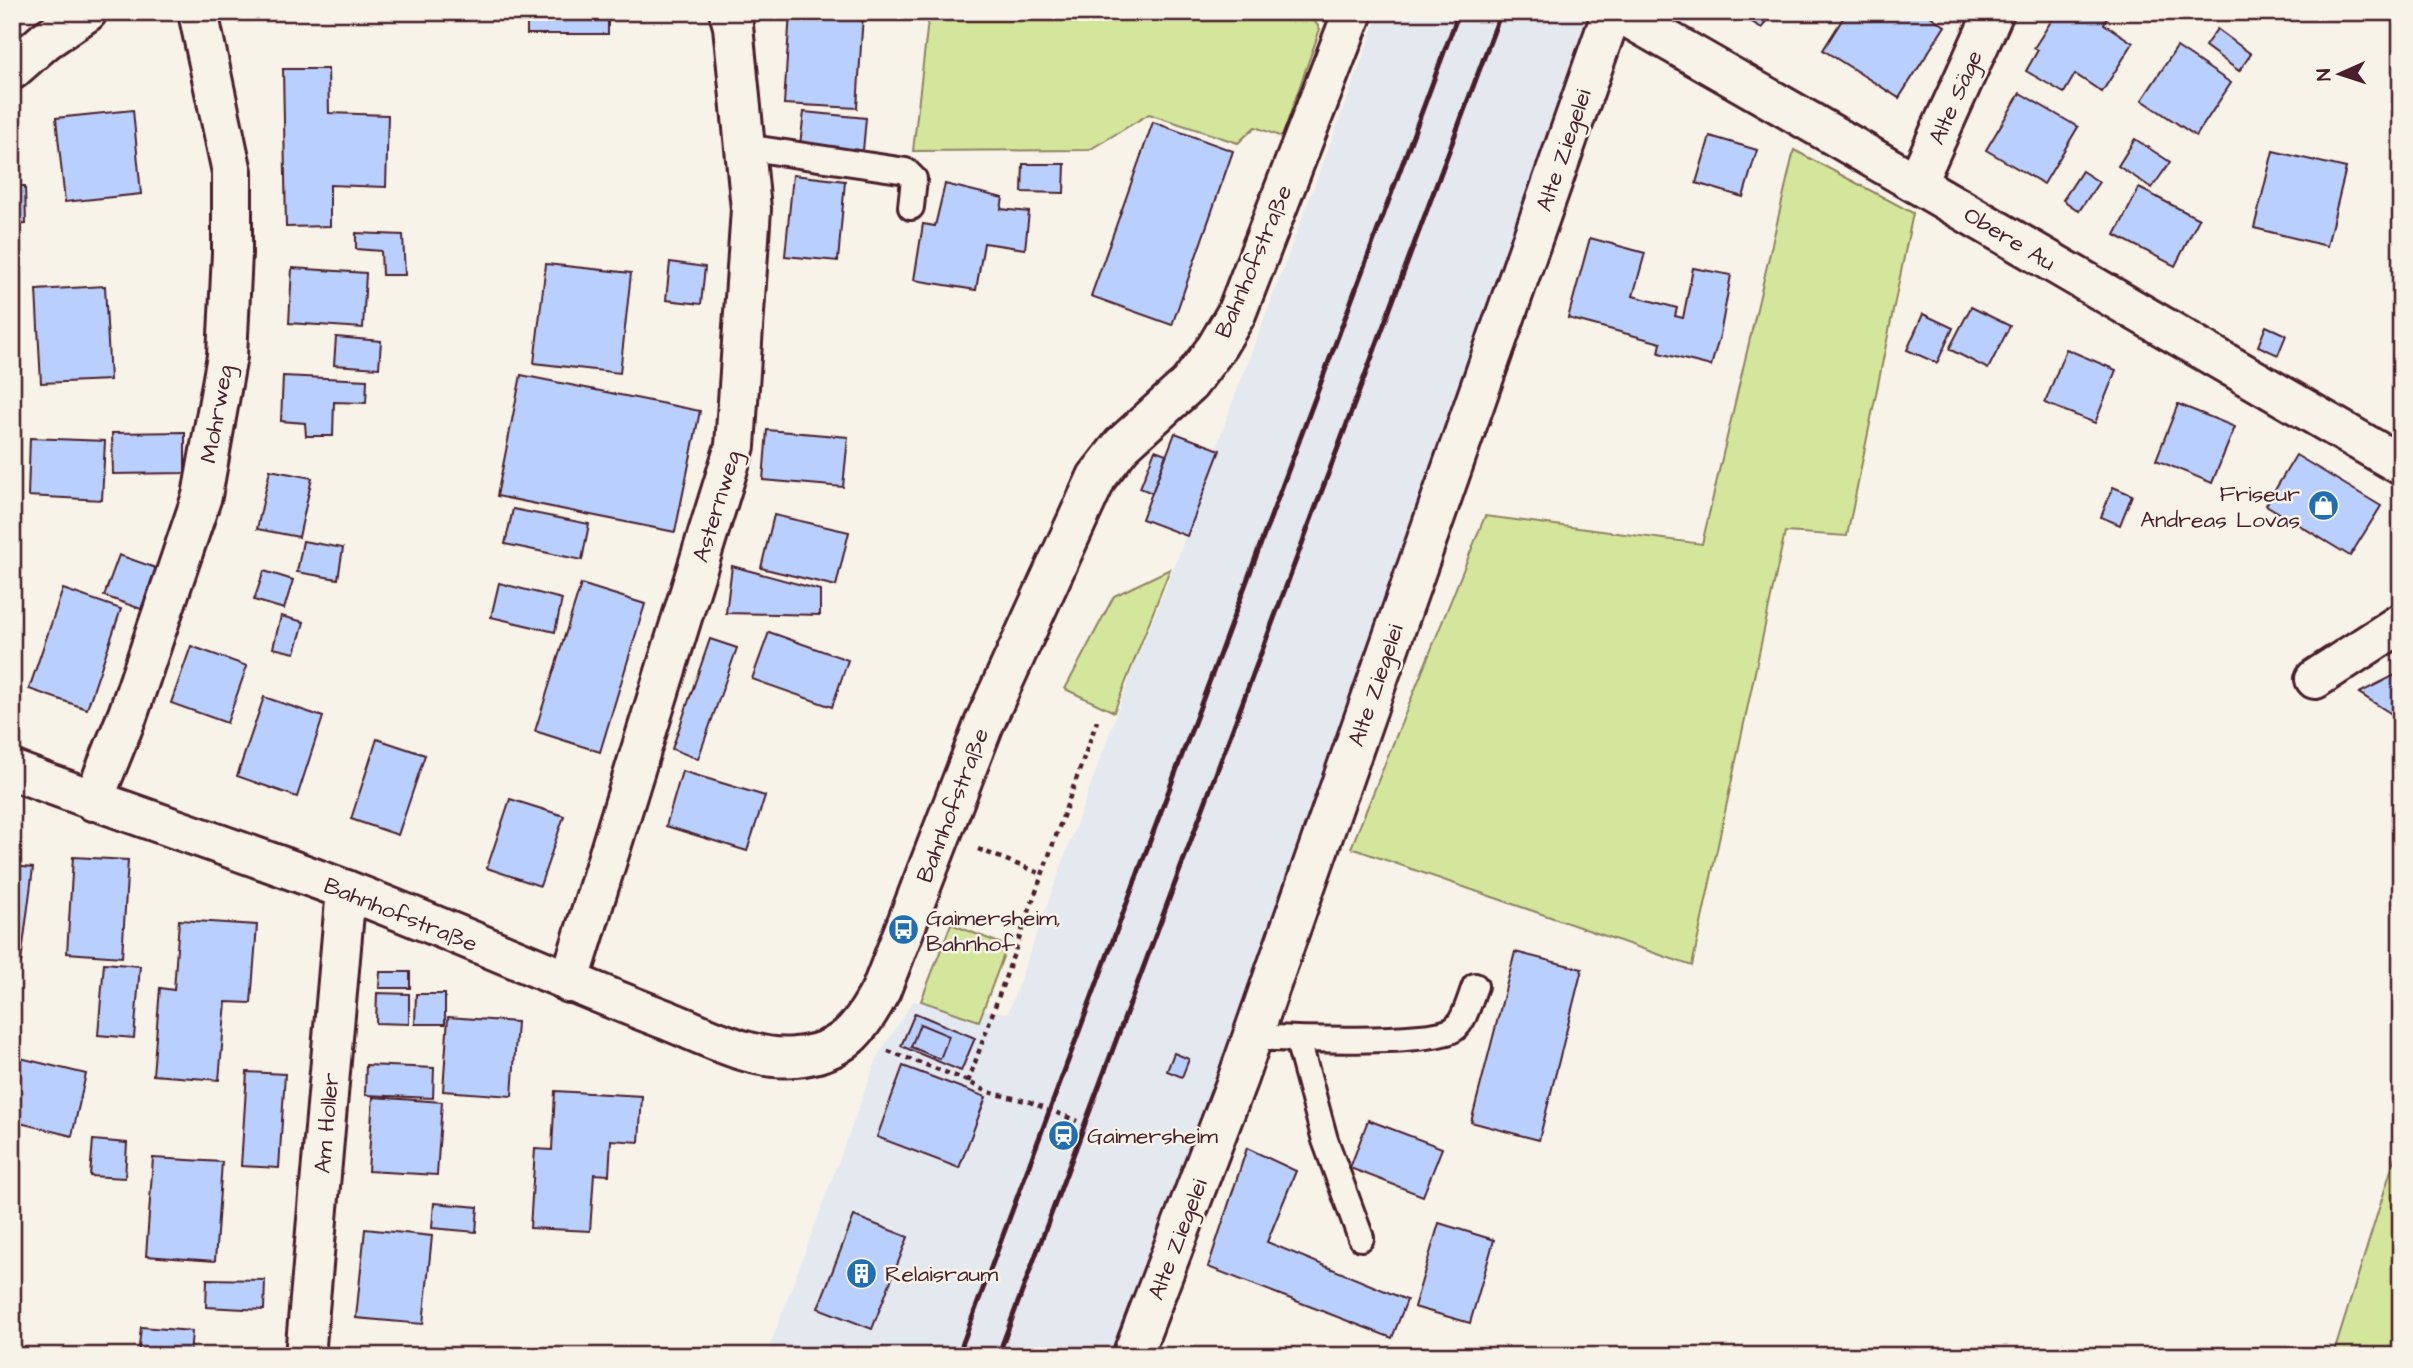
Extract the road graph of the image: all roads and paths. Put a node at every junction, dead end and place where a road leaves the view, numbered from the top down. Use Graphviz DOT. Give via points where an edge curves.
graph roads {
  1 [pos="87,12"];
  2 [pos="198,12"];
  3 [pos="729,12"];
  4 [pos="1353,12"];
  5 [pos="1612,12"];
  6 [pos="1618,12"];
  7 [pos="1994,12"];
  8 [pos="12,70"];
  9 [pos="745,147"];
  10 [pos="1917,182"];
  11 [pos="911,207"];
  12 [pos="2401,465"];
  13 [pos="2401,623"];
  14 [pos="2315,678"];
  15 [pos="1097,721"];
  16 [pos="12,770"];
  17 [pos="93,801"];
  18 [pos="941,834"];
  19 [pos="1042,874"];
  20 [pos="346,890"];
  21 [pos="569,983"];
  22 [pos="1475,986"];
  23 [pos="851,1037"];
  24 [pos="1251,1037"];
  25 [pos="1298,1040"];
  26 [pos="968,1082"];
  27 [pos="1077,1121"];
  28 [pos="1361,1237"];
  29 [pos="305,1356"];
  30 [pos="1132,1356"];
  1 -- 8 [label="street"];
  2 -- 17 [label="street, Mohrweg" via="232,172 227,356 202,496"];
  3 -- 9 [label="street, Asternweg"];
  4 -- 18 [label="street, Bahnhofstraße" via="1236,314 1189,384 1122,445 1097,477 984,723"];
  5 -- 24 [label="street, Alte Ziegelei"];
  6 -- 10 [label="street, Obere Au"];
  7 -- 10 [label="street, Alte Säge"];
  9 -- 11 [label="lane" via="906,171 914,179"];
  9 -- 21 [label="street, Asternweg" via="751,209 735,446"];
  10 -- 12 [label="street, Obere Au"];
  13 -- 14 [label="street"];
  15 -- 19 [label="path"];
  16 -- 17 [label="street, Bahnhofstraße"];
  17 -- 20 [label="street, Bahnhofstraße"];
  18 -- 19 [label="path"];
  18 -- 23 [label="street, Bahnhofstraße" via="880,990"];
  19 -- 26 [label="path"];
  20 -- 21 [label="street, Bahnhofstraße"];
  20 -- 29 [label="street, Am Holler"];
  21 -- 23 [label="street, Bahnhofstraße" via="756,1055 794,1058 825,1052"];
  22 -- 25 [label="lane" via="1459,1025 1442,1034"];
  23 -- 26 [label="path"];
  24 -- 25 [label="lane"];
  24 -- 30 [label="street, Alte Ziegelei"];
  25 -- 28 [label="lane" via="1325,1140"];
  26 -- 27 [label="path"];
}
